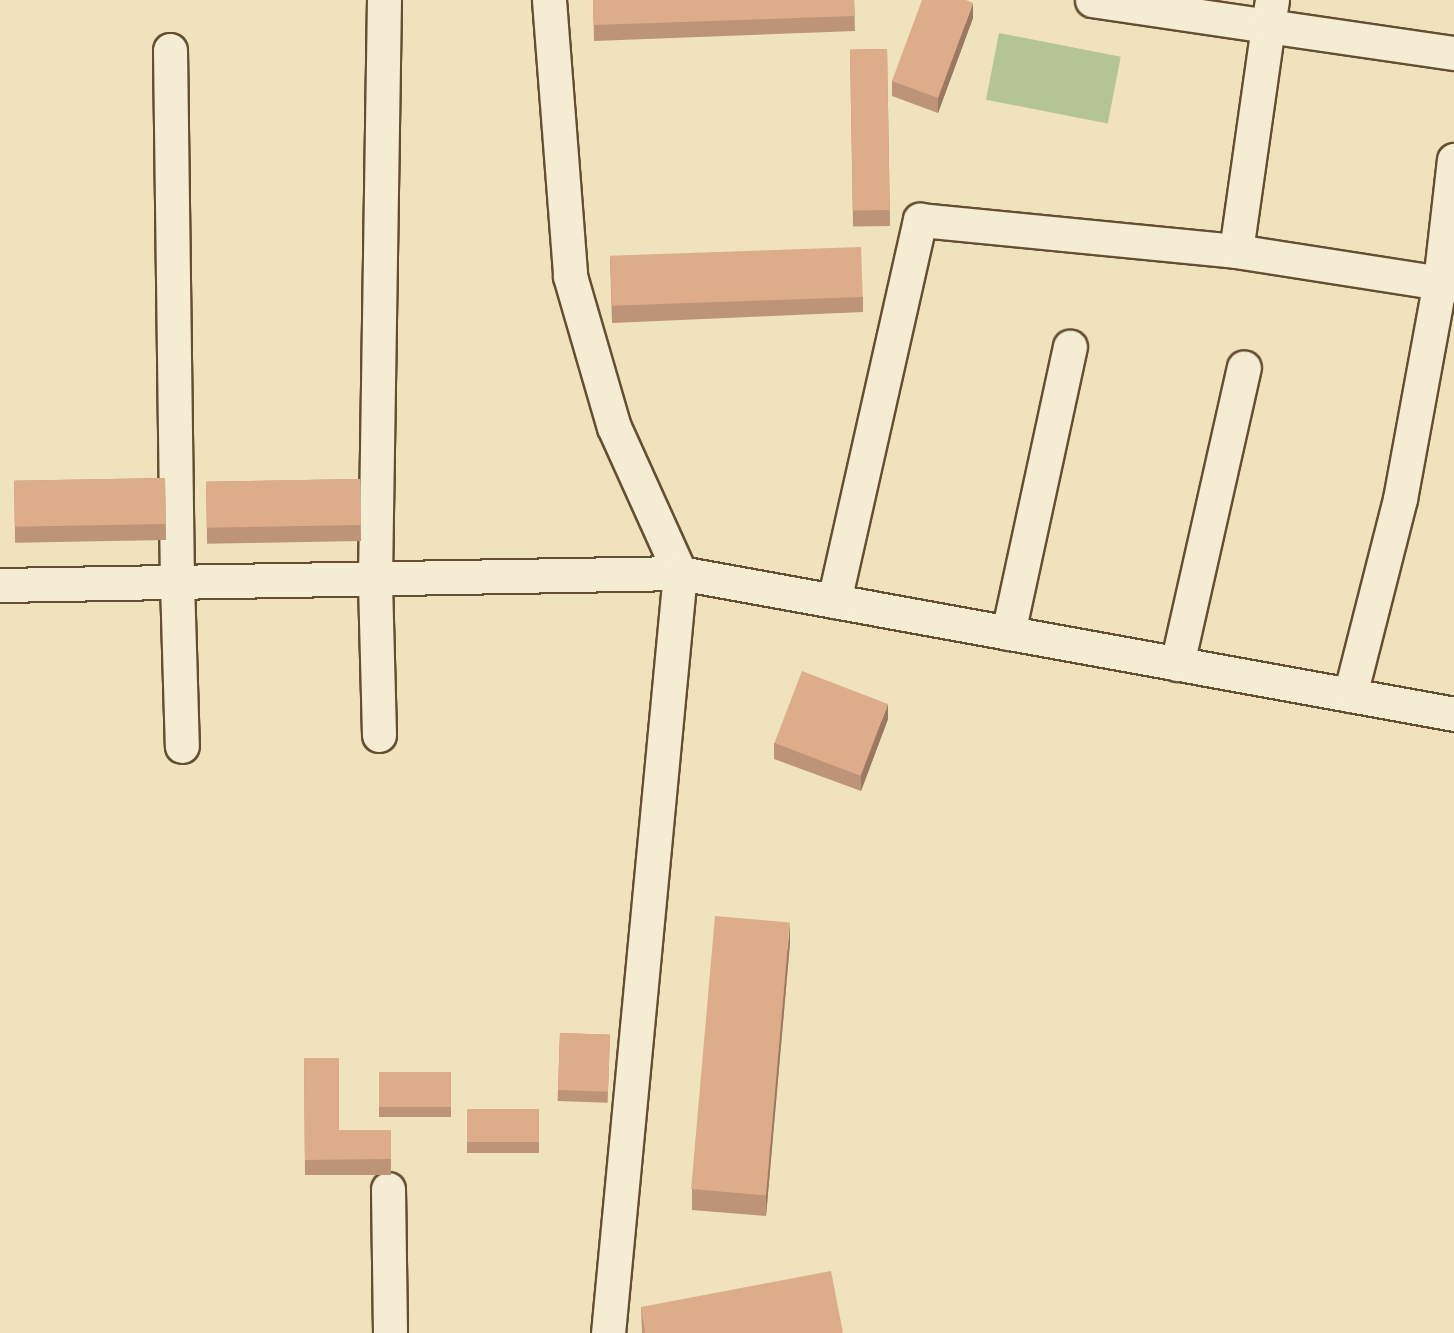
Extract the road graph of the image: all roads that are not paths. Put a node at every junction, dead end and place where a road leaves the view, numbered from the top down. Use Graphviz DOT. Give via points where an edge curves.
graph roads {
  1 [pos="384,0"];
  2 [pos="549,0"];
  3 [pos="1092,0"];
  4 [pos="1270,13"];
  5 [pos="170,50"];
  6 [pos="1454,52"];
  7 [pos="1454,160"];
  8 [pos="1236,251"];
  9 [pos="1447,284"];
  10 [pos="1070,347"];
  11 [pos="1244,367"];
  12 [pos="680,573"];
  13 [pos="375,578"];
  14 [pos="177,582"];
  15 [pos="0,585"];
  16 [pos="834,601"];
  17 [pos="1008,633"];
  18 [pos="1177,664"];
  19 [pos="1350,695"];
  20 [pos="1454,714"];
  21 [pos="379,735"];
  22 [pos="183,746"];
  23 [pos="388,1189"];
  24 [pos="390,1333"];
  25 [pos="608,1333"];
  1 -- 13 [label="street"];
  2 -- 12 [label="street" via="570,276 614,427"];
  3 -- 4 [label="street"];
  4 -- 6 [label="street"];
  4 -- 8 [label="street"];
  5 -- 14 [label="street"];
  7 -- 9 [label="street"];
  8 -- 9 [label="street"];
  8 -- 16 [label="street" via="920,220"];
  9 -- 19 [label="street" via="1400,499"];
  10 -- 17 [label="street"];
  11 -- 18 [label="street"];
  12 -- 13 [label="street"];
  12 -- 16 [label="street"];
  12 -- 25 [label="street"];
  13 -- 14 [label="street"];
  13 -- 21 [label="street"];
  14 -- 15 [label="street"];
  14 -- 22 [label="street"];
  16 -- 17 [label="street"];
  17 -- 18 [label="street"];
  18 -- 19 [label="street"];
  19 -- 20 [label="street"];
  23 -- 24 [label="street"];
}
